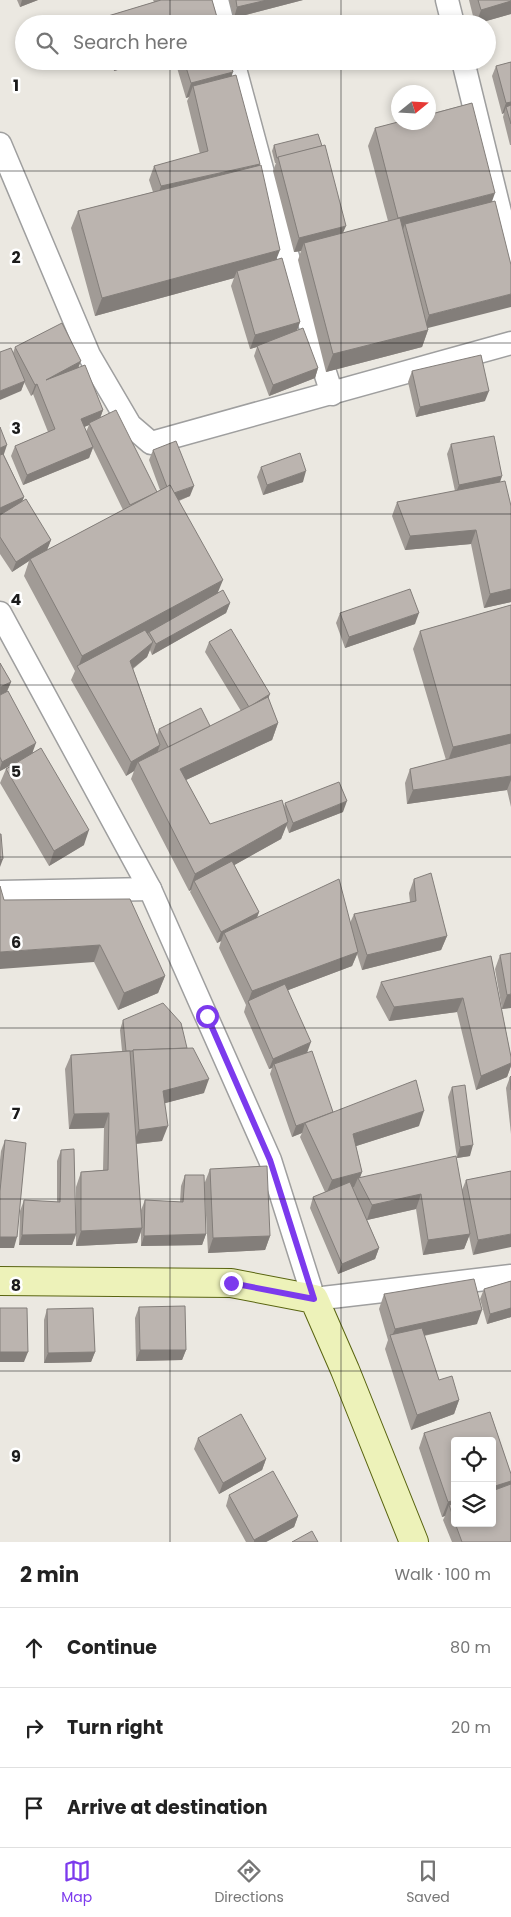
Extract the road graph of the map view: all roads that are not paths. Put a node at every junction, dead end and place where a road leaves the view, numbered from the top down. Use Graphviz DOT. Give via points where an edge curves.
graph roads {
  1 [pos="216,0"];
  2 [pos="447,0"];
  3 [pos="220,15"];
  4 [pos="451,15"];
  5 [pos="235,70"];
  6 [pos="464,70"];
  7 [pos="0,144"];
  8 [pos="511,257"];
  9 [pos="510,348"];
  10 [pos="332,394"];
  11 [pos="0,613"];
  12 [pos="150,889"];
  13 [pos="0,892"];
  14 [pos="511,1276"];
  15 [pos="0,1281"];
  16 [pos="314,1299"];
  17 [pos="414,1542"];
  1 -- 3 [label="street"];
  2 -- 4 [label="street"];
  5 -- 10 [label="street" via="273,210"];
  6 -- 8 [label="street"];
  7 -- 10 [label="street" via="90,355 130,425 139,434 151,443"];
  9 -- 10 [label="street"];
  11 -- 12 [label="street"];
  12 -- 13 [label="street"];
  12 -- 16 [label="street" via="270,1160"];
  14 -- 16 [label="street"];
  15 -- 16 [label="main road" via="231,1283"];
  16 -- 17 [label="main road"];
}
